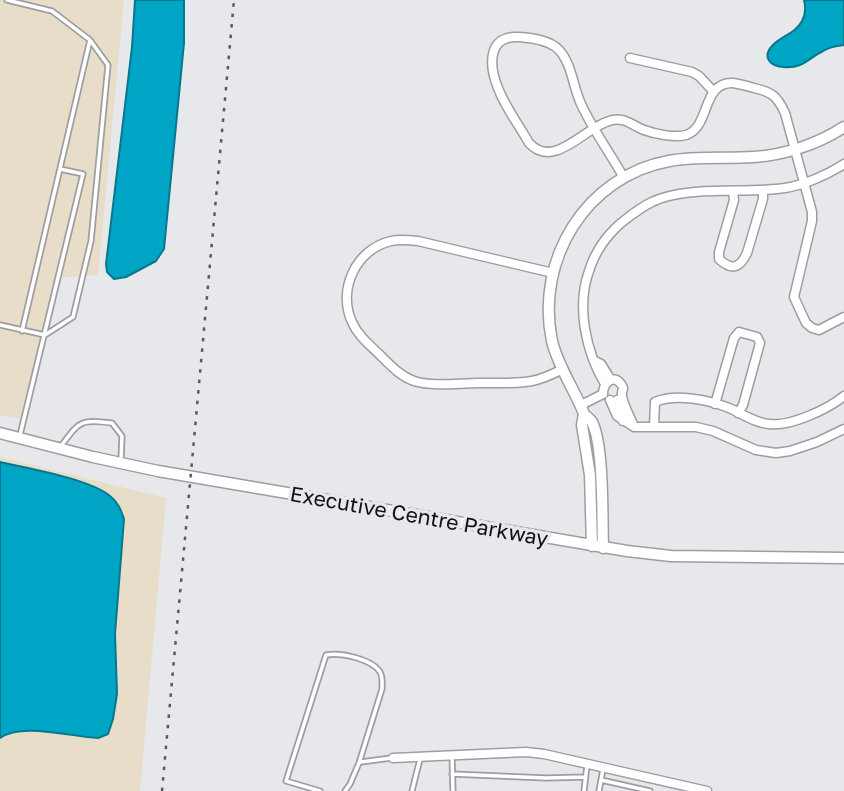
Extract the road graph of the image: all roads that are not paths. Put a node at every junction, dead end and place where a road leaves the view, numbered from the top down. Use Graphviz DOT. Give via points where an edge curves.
graph roads {
  1 [pos="7,0"];
  2 [pos="90,40"];
  3 [pos="630,58"];
  4 [pos="714,92"];
  5 [pos="844,127"];
  6 [pos="594,128"];
  7 [pos="795,149"];
  8 [pos="844,164"];
  9 [pos="60,169"];
  10 [pos="624,178"];
  11 [pos="803,183"];
  12 [pos="763,190"];
  13 [pos="733,191"];
  14 [pos="553,273"];
  15 [pos="844,317"];
  16 [pos="0,326"];
  17 [pos="22,331"];
  18 [pos="45,335"];
  19 [pos="563,369"];
  20 [pos="608,382"];
  21 [pos="844,396"];
  22 [pos="613,397"];
  23 [pos="715,404"];
  24 [pos="582,409"];
  25 [pos="738,413"];
  26 [pos="654,426"];
  27 [pos="634,427"];
  28 [pos="844,429"];
  29 [pos="0,433"];
  30 [pos="19,438"];
  31 [pos="59,448"];
  32 [pos="121,463"];
  33 [pos="597,547"];
  34 [pos="844,558"];
  35 [pos="452,755"];
  36 [pos="421,757"];
  37 [pos="393,758"];
  38 [pos="359,763"];
  39 [pos="587,763"];
  40 [pos="604,767"];
  41 [pos="452,774"];
  42 [pos="585,778"];
  43 [pos="601,780"];
  44 [pos="320,791"];
  45 [pos="345,791"];
  46 [pos="412,791"];
  47 [pos="453,791"];
  48 [pos="584,791"];
  49 [pos="599,791"];
  50 [pos="650,791"];
  51 [pos="705,791"];
  1 -- 2 [label="lane" via="52,11"];
  2 -- 9 [label="lane"];
  2 -- 18 [label="lane" via="107,65 91,241 73,317"];
  3 -- 4 [label="street" via="692,72"];
  4 -- 6 [label="street" via="700,124 685,135 643,130 621,120"];
  4 -- 7 [label="street" via="733,83 771,93 779,99"];
  5 -- 7 [label="street"];
  6 -- 6 [label="street" via="565,57 555,46 514,37 495,47 492,61 497,87 535,149 553,152"];
  6 -- 10 [label="street"];
  7 -- 10 [label="street" via="754,157 668,162"];
  7 -- 11 [label="street"];
  8 -- 11 [label="street"];
  9 -- 17 [label="lane"];
  9 -- 18 [label="lane" via="83,174"];
  10 -- 14 [label="street" via="600,194 576,220"];
  11 -- 12 [label="street"];
  11 -- 15 [label="street" via="812,221 794,298 812,328 819,330"];
  12 -- 13 [label="street"];
  12 -- 13 [label="street" via="744,261 731,267 719,260 719,252"];
  13 -- 20 [label="street" via="654,201 634,212 603,243 592,262 583,301 587,340 596,368"];
  14 -- 19 [label="street" via="549,305 552,342"];
  14 -- 19 [label="street" via="403,239 377,246 359,262 349,283 347,307 363,338 395,370 417,382 531,381"];
  16 -- 17 [label="lane"];
  17 -- 18 [label="lane"];
  18 -- 30 [label="lane"];
  19 -- 24 [label="street"];
  20 -- 22 [label="street"];
  20 -- 22 [label="street" via="620,383 623,389"];
  21 -- 25 [label="street" via="788,423 772,425"];
  22 -- 24 [label="street"];
  22 -- 27 [label="street"];
  22 -- 27 [label="street" via="617,416"];
  23 -- 25 [label="street"];
  23 -- 25 [label="street" via="734,338 739,332 748,333 760,343"];
  23 -- 26 [label="street" via="662,399 656,402"];
  24 -- 33 [label="street"];
  26 -- 27 [label="street"];
  26 -- 28 [label="street" via="696,427 776,453"];
  29 -- 30 [label="street, Executive Centre Parkway"];
  30 -- 31 [label="street, Executive Centre Parkway"];
  31 -- 32 [label="street, Executive Centre Parkway"];
  31 -- 32 [label="lane" via="88,420 112,423 122,436"];
  32 -- 33 [label="street, Executive Centre Parkway"];
  33 -- 34 [label="street, Executive Centre Parkway" via="671,556"];
  35 -- 36 [label="street"];
  35 -- 39 [label="street" via="526,752"];
  35 -- 41 [label="lane"];
  36 -- 37 [label="street"];
  36 -- 46 [label="lane"];
  37 -- 38 [label="lane"];
  38 -- 44 [label="lane" via="382,678 374,665 332,653 326,655 286,781"];
  38 -- 45 [label="lane"];
  39 -- 40 [label="street"];
  39 -- 42 [label="lane"];
  40 -- 43 [label="lane"];
  40 -- 51 [label="street"];
  41 -- 42 [label="lane"];
  41 -- 47 [label="lane"];
  42 -- 48 [label="lane"];
  43 -- 49 [label="lane"];
  43 -- 50 [label="lane"];
}
